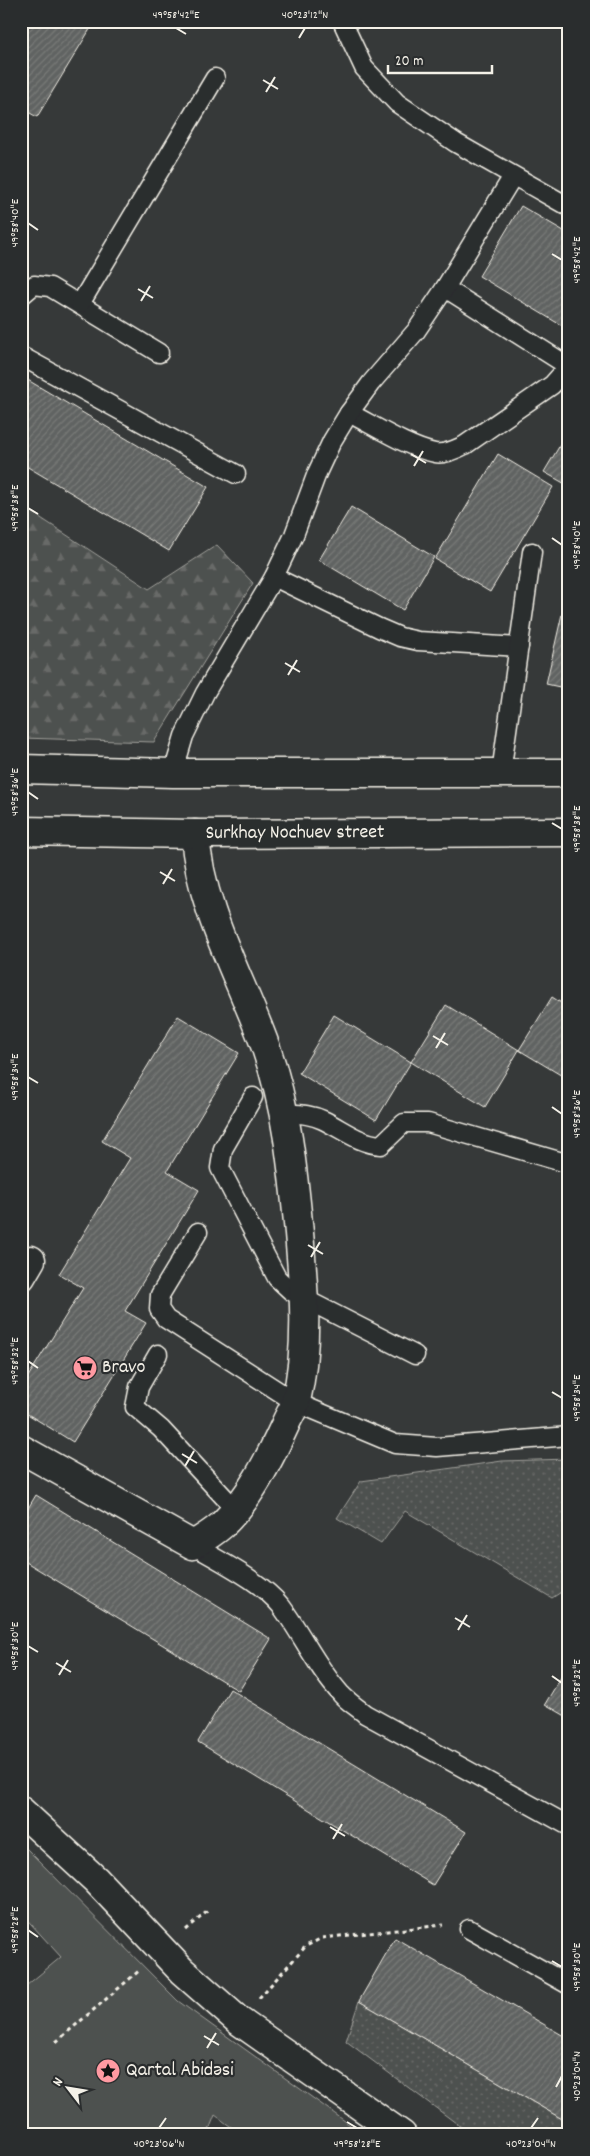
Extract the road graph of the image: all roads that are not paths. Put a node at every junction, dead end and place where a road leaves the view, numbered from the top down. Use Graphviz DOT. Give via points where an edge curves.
graph roads {
  1 [pos="342,21"];
  2 [pos="215,78"];
  3 [pos="512,176"];
  4 [pos="569,207"];
  5 [pos="445,288"];
  6 [pos="21,296"];
  7 [pos="80,304"];
  8 [pos="159,353"];
  9 [pos="21,356"];
  10 [pos="569,366"];
  11 [pos="349,412"];
  12 [pos="236,474"];
  13 [pos="532,552"];
  14 [pos="274,577"];
  15 [pos="519,647"];
  16 [pos="21,769"];
  17 [pos="173,773"];
  18 [pos="501,773"];
  19 [pos="569,773"];
  20 [pos="21,831"];
  21 [pos="569,832"];
  22 [pos="194,834"];
  23 [pos="253,1097"];
  24 [pos="284,1113"];
  25 [pos="569,1164"];
  26 [pos="198,1232"];
  27 [pos="305,1299"];
  28 [pos="158,1354"];
  29 [pos="415,1355"];
  30 [pos="296,1402"];
  31 [pos="569,1436"];
  32 [pos="21,1448"];
  33 [pos="236,1510"];
  34 [pos="194,1545"];
  35 [pos="21,1811"];
  36 [pos="569,1826"];
  37 [pos="469,1929"];
  38 [pos="569,1984"];
  39 [pos="378,2124"];
  40 [pos="402,2135"];
  1 -- 3 [label="lane" via="364,68 397,103"];
  2 -- 7 [label="lane"];
  3 -- 4 [label="lane"];
  3 -- 5 [label="lane"];
  5 -- 10 [label="lane"];
  5 -- 11 [label="lane" via="416,331"];
  6 -- 7 [label="lane" via="34,285 50,287"];
  7 -- 8 [label="lane"];
  9 -- 12 [label="lane"];
  10 -- 11 [label="lane" via="552,385 453,450 436,453 414,445"];
  11 -- 14 [label="lane" via="328,449"];
  13 -- 15 [label="lane"];
  14 -- 15 [label="lane" via="400,637"];
  14 -- 17 [label="lane" via="204,693 184,736"];
  15 -- 18 [label="lane"];
  16 -- 17 [label="street"];
  17 -- 18 [label="street"];
  18 -- 19 [label="street"];
  20 -- 22 [label="street, Surkhay Nochuev street"];
  21 -- 22 [label="street, Surkhay Nochuev street"];
  22 -- 24 [label="street" via="197,863 208,903 266,1049"];
  23 -- 27 [label="lane" via="223,1148 220,1168 277,1278"];
  24 -- 25 [label="lane" via="308,1114 322,1119 369,1145 381,1145 404,1123 428,1123"];
  24 -- 27 [label="street" via="293,1166"];
  26 -- 30 [label="lane" via="160,1294 160,1309 166,1319"];
  27 -- 29 [label="lane"];
  27 -- 30 [label="street" via="303,1354"];
  28 -- 33 [label="lane" via="139,1387 135,1407 161,1429"];
  30 -- 31 [label="lane" via="395,1444 437,1447"];
  30 -- 33 [label="street" via="272,1453"];
  32 -- 34 [label="street"];
  33 -- 34 [label="street" via="220,1527"];
  34 -- 36 [label="lane" via="253,1582 280,1605 338,1690 365,1714"];
  35 -- 39 [label="street" via="96,1880 182,1971 239,2020"];
  37 -- 38 [label="lane"];
  39 -- 40 [label="street"];
}
